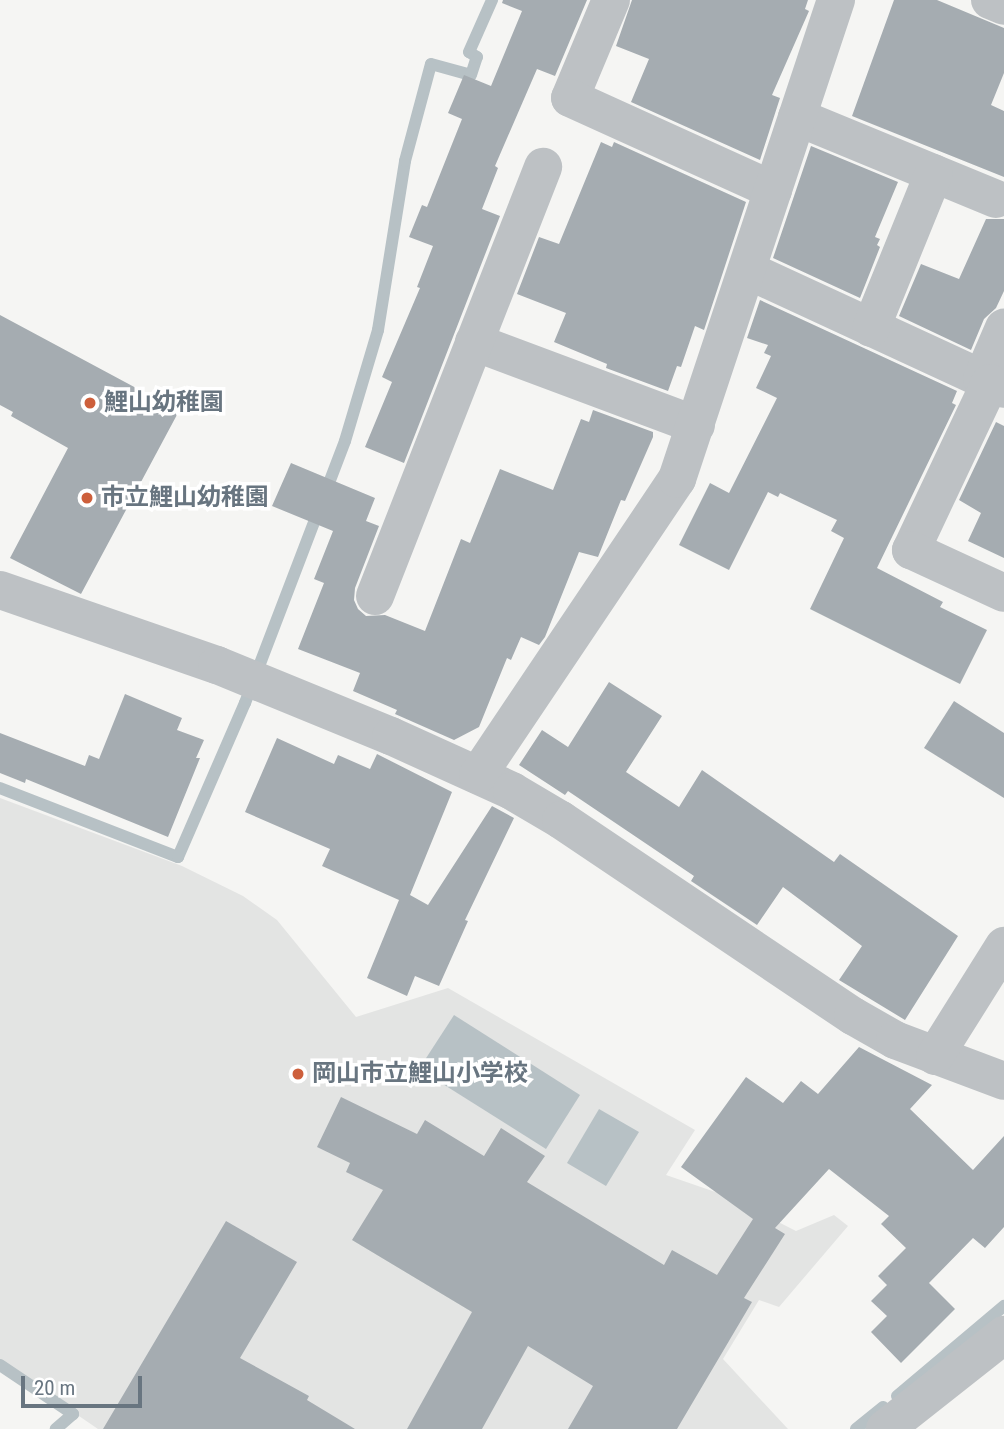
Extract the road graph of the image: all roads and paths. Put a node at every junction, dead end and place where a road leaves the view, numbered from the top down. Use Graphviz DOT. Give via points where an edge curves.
graph roads {
  1 [pos="611,0"];
  2 [pos="836,0"];
  3 [pos="990,0"];
  4 [pos="1004,6"];
  5 [pos="797,117"];
  6 [pos="543,167"];
  7 [pos="934,173"];
  8 [pos="773,190"];
  9 [pos="996,199"];
  10 [pos="747,270"];
  11 [pos="872,328"];
  12 [pos="1004,328"];
  13 [pos="474,342"];
  14 [pos="992,384"];
  15 [pos="695,425"];
  16 [pos="1004,593"];
  17 [pos="375,596"];
  18 [pos="3,599"];
  19 [pos="478,775"];
  20 [pos="1004,946"];
  21 [pos="935,1056"];
  22 [pos="1004,1081"];
  23 [pos="1004,1335"];
  24 [pos="885,1429"];
  1 -- 8 [label="street" via="570,98"];
  2 -- 5 [label="street"];
  3 -- 4 [label="street"];
  5 -- 7 [label="street"];
  5 -- 8 [label="street"];
  6 -- 13 [label="street"];
  7 -- 9 [label="street"];
  7 -- 11 [label="street"];
  8 -- 10 [label="street"];
  10 -- 11 [label="street"];
  10 -- 15 [label="street"];
  11 -- 14 [label="street"];
  12 -- 14 [label="street"];
  13 -- 15 [label="street"];
  13 -- 17 [label="street"];
  14 -- 16 [label="street" via="911,550"];
  15 -- 19 [label="street" via="677,479"];
  18 -- 19 [label="street" via="217,665"];
  19 -- 21 [label="street" via="561,820 853,1016"];
  20 -- 21 [label="street"];
  21 -- 22 [label="street"];
  23 -- 24 [label="street"];
}
